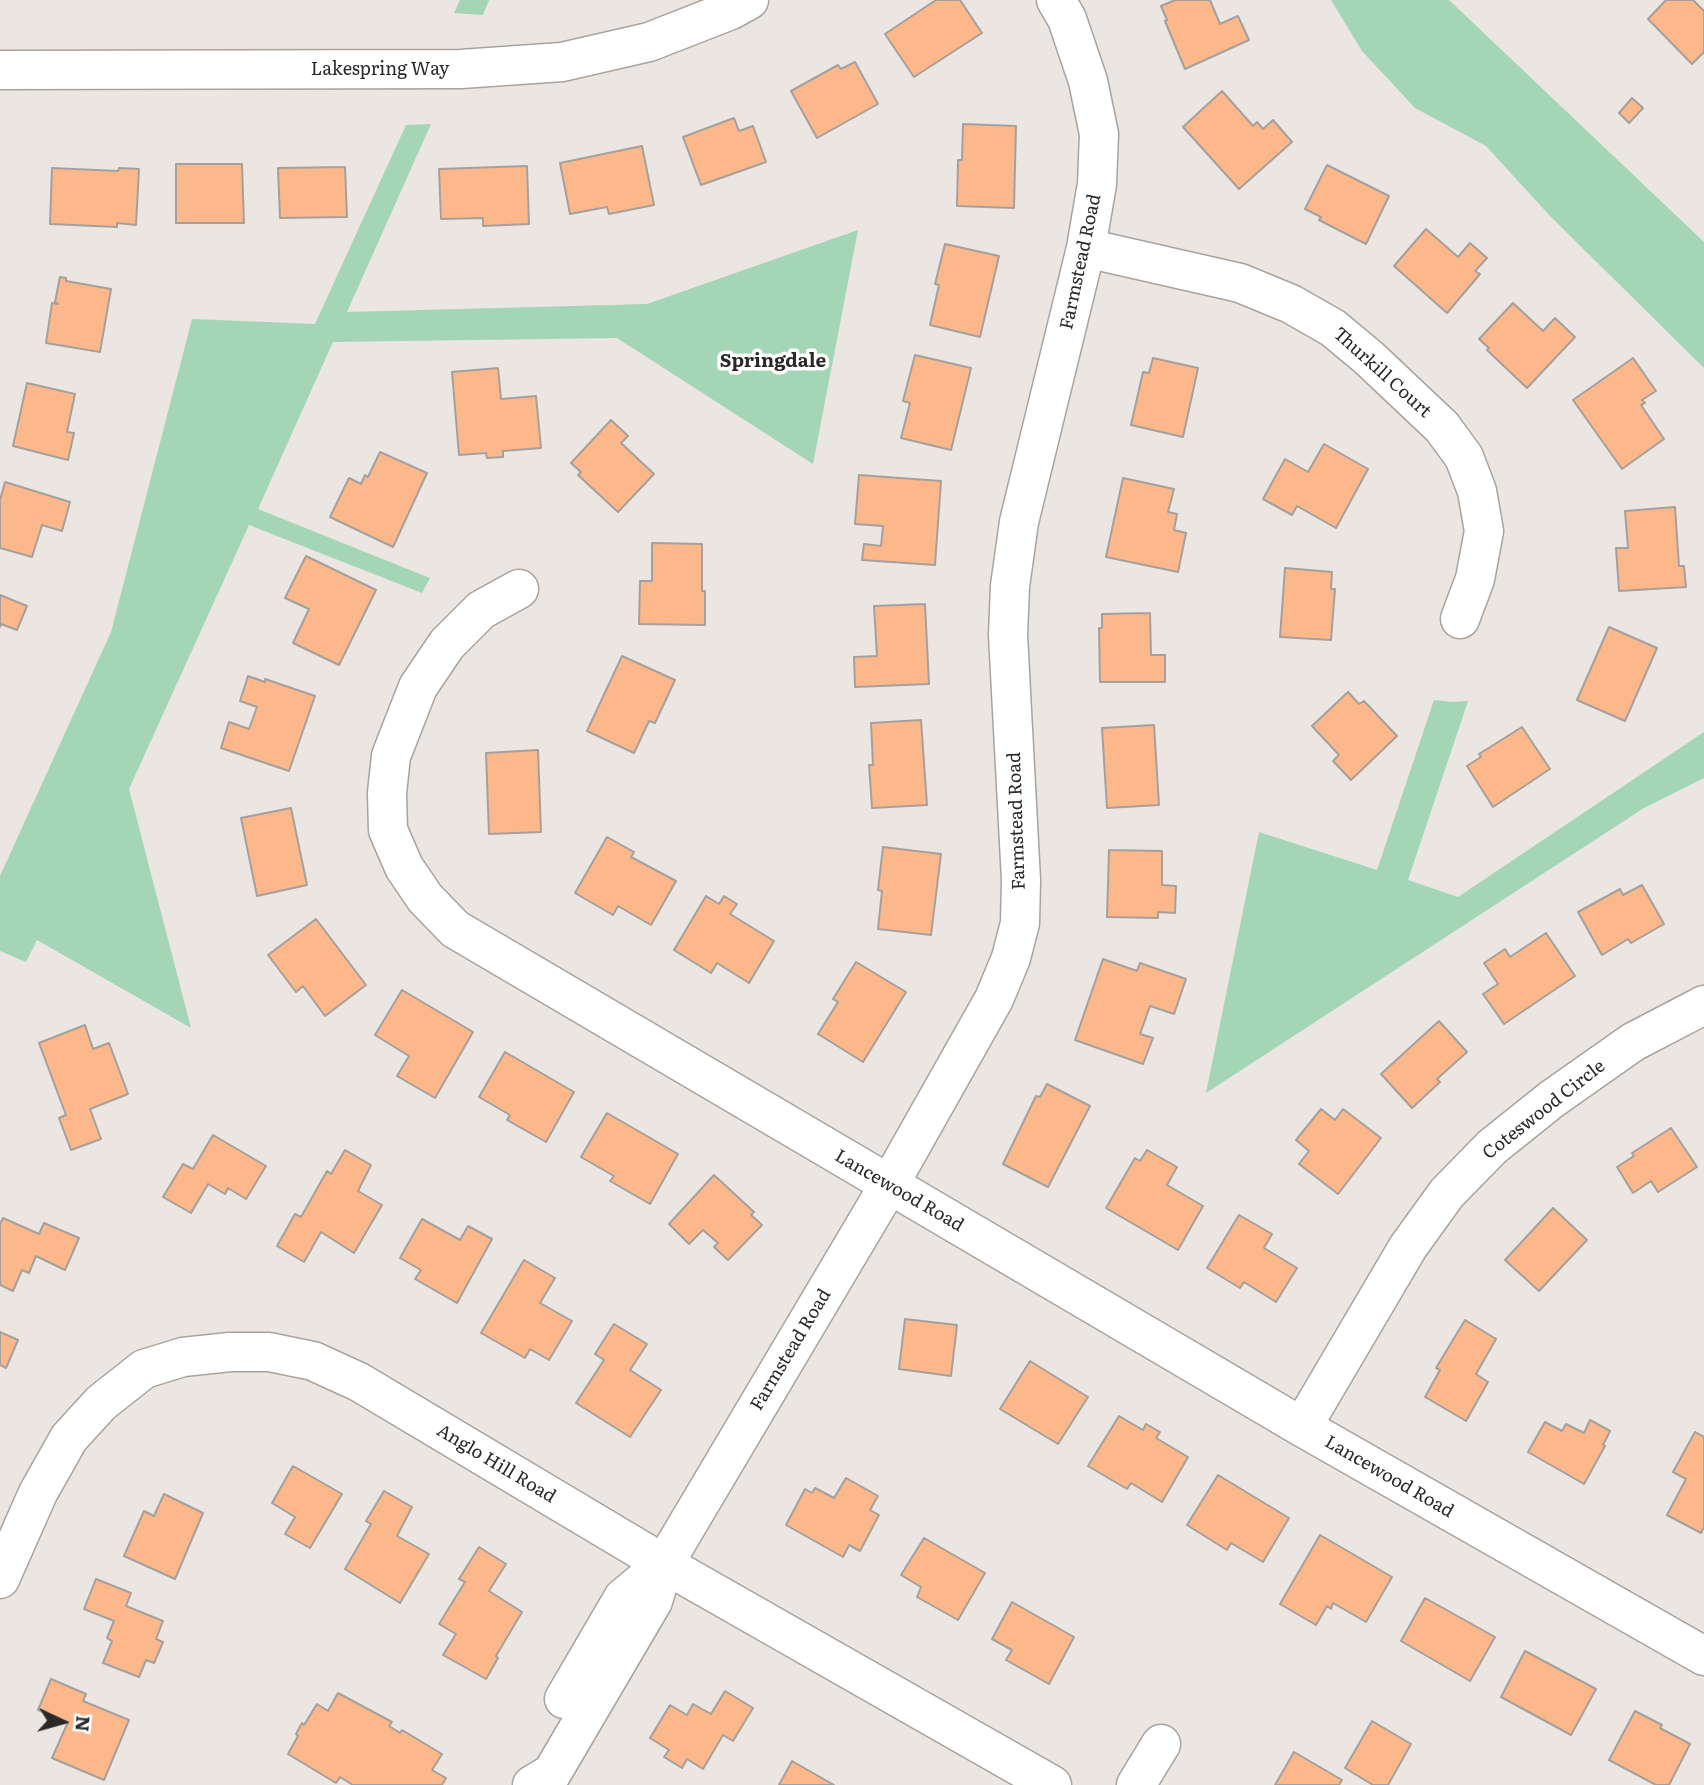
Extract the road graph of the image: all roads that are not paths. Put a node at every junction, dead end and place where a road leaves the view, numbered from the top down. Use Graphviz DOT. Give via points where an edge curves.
graph roads {
  1 [pos="749,0"];
  2 [pos="1056,0"];
  3 [pos="0,70"];
  4 [pos="1086,248"];
  5 [pos="519,589"];
  6 [pos="1461,619"];
  7 [pos="1704,1004"];
  8 [pos="889,1185"];
  9 [pos="1302,1427"];
  10 [pos="664,1564"];
  11 [pos="0,1579"];
  12 [pos="1704,1656"];
  13 [pos="1161,1744"];
  14 [pos="531,1785"];
  15 [pos="1052,1785"];
  16 [pos="1136,1785"];
  1 -- 3 [label="street, Lakespring Way" via="649,42 562,62 461,69"];
  2 -- 4 [label="street, Farmstead Road" via="1088,81 1099,134 1097,184"];
  4 -- 6 [label="street, Thurkill Court" via="1240,283 1291,304 1333,328 1442,427 1464,457 1477,491 1484,531"];
  4 -- 8 [label="street, Farmstead Road" via="1019,522 1010,586 1020,923 994,999"];
  5 -- 8 [label="street, Lancewood Road" via="481,610 447,644 418,687 391,756 387,793 388,830 404,867 455,929"];
  7 -- 9 [label="street, Coteswood Circle" via="1633,1042 1552,1099 1492,1147 1447,1193 1408,1247"];
  8 -- 9 [label="street, Lancewood Road"];
  8 -- 10 [label="street, Farmstead Road"];
  9 -- 12 [label="street, Lancewood Road"];
  10 -- 11 [label="street, Anglo Hill Road" via="359,1382 313,1361 269,1352 230,1352 183,1357 144,1369 102,1402 69,1438 38,1493"];
  10 -- 14 [label="street, Farmstead Road" via="653,1601 552,1773"];
  10 -- 15 [label="street, Anglo Hill Road"];
  13 -- 16 [label="street"];
}
